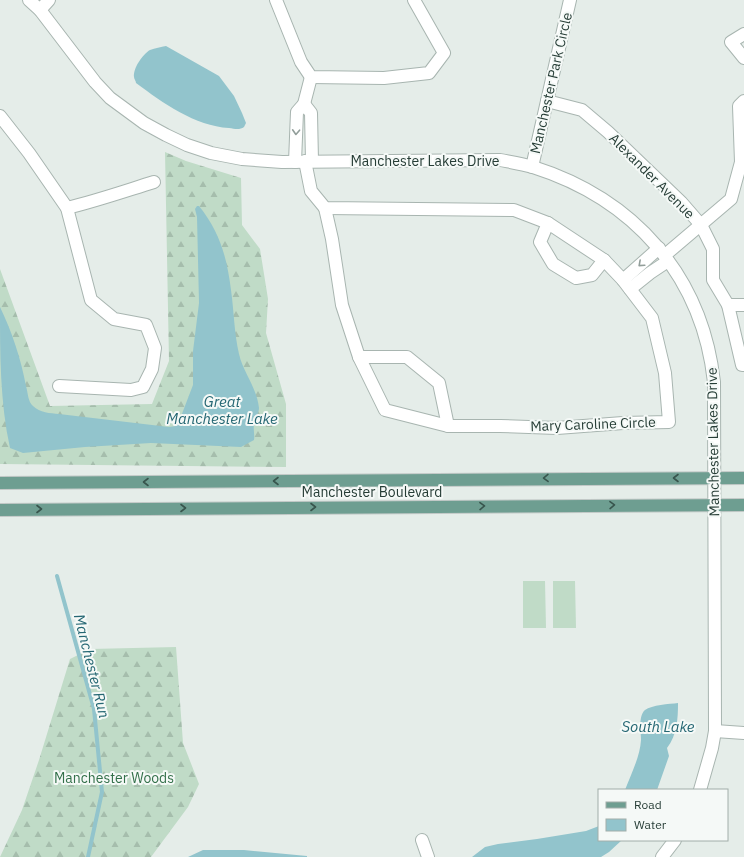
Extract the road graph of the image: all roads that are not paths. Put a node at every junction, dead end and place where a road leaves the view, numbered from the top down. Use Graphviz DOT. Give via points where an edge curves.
graph roads {
  1 [pos="29,0"];
  2 [pos="49,0"];
  3 [pos="276,0"];
  4 [pos="414,0"];
  5 [pos="570,0"];
  6 [pos="40,10"];
  7 [pos="744,34"];
  8 [pos="744,58"];
  9 [pos="311,77"];
  10 [pos="547,101"];
  11 [pos="744,101"];
  12 [pos="304,104"];
  13 [pos="2,123"];
  14 [pos="304,161"];
  15 [pos="742,162"];
  16 [pos="532,167"];
  17 [pos="154,182"];
  18 [pos="67,208"];
  19 [pos="325,208"];
  20 [pos="548,223"];
  21 [pos="701,225"];
  22 [pos="664,255"];
  23 [pos="604,260"];
  24 [pos="627,284"];
  25 [pos="728,305"];
  26 [pos="744,305"];
  27 [pos="359,357"];
  28 [pos="744,365"];
  29 [pos="59,386"];
  30 [pos="448,426"];
  31 [pos="715,478"];
  32 [pos="744,478"];
  33 [pos="0,483"];
  34 [pos="715,504"];
  35 [pos="744,504"];
  36 [pos="0,510"];
  37 [pos="715,731"];
  38 [pos="744,733"];
  39 [pos="700,789"];
  40 [pos="422,840"];
  41 [pos="674,841"];
  42 [pos="667,855"];
  43 [pos="428,857"];
  1 -- 6 [label="street, Manchester Lakes Drive"];
  2 -- 6 [label="street"];
  3 -- 9 [label="street" via="301,62"];
  4 -- 9 [label="street" via="444,53 429,73 384,78"];
  5 -- 10 [label="street, Manchester Park Circle"];
  6 -- 14 [label="street, Manchester Lakes Drive" via="110,98 166,136 211,153 242,159"];
  7 -- 8 [label="street" via="731,42"];
  9 -- 12 [label="street"];
  10 -- 16 [label="street, Manchester Park Circle"];
  10 -- 21 [label="street, Alexander Avenue" via="582,110 681,202"];
  11 -- 15 [label="street" via="739,106"];
  12 -- 14 [label="street" via="311,113"];
  12 -- 14 [label="street, one-way" via="297,112"];
  13 -- 18 [label="street" via="29,153"];
  14 -- 16 [label="street, Manchester Lakes Drive" via="500,160"];
  14 -- 19 [label="street, Mary Caroline Circle" via="311,192"];
  15 -- 21 [label="street" via="731,198"];
  16 -- 22 [label="street, Manchester Lakes Drive" via="564,178 614,206 636,223"];
  17 -- 18 [label="street" via="101,200"];
  18 -- 29 [label="street" via="91,300 114,319 146,325 155,348 152,369 143,387 131,390"];
  19 -- 20 [label="street, Mary Caroline Circle" via="514,210"];
  19 -- 27 [label="street, Mary Caroline Circle" via="342,305"];
  20 -- 23 [label="street, Mary Caroline Circle"];
  20 -- 23 [label="street" via="540,242 553,264 576,278 592,275"];
  21 -- 22 [label="street"];
  21 -- 25 [label="street, Alexander Avenue" via="714,249 713,280"];
  22 -- 24 [label="street"];
  22 -- 31 [label="street, Manchester Lakes Drive" via="692,299 707,339 714,382"];
  23 -- 24 [label="street, Mary Caroline Circle"];
  24 -- 30 [label="street, Mary Caroline Circle" via="652,318 665,373 669,422 558,428"];
  25 -- 26 [label="street"];
  25 -- 28 [label="street, Alexander Avenue"];
  27 -- 30 [label="street, Mary Caroline Circle" via="385,410"];
  27 -- 30 [label="street" via="407,357 439,383"];
  31 -- 32 [label="main road, Manchester Boulevard"];
  31 -- 33 [label="main road, Manchester Boulevard, one-way"];
  31 -- 34 [label="street, Manchester Lakes Drive"];
  34 -- 35 [label="main road, Manchester Boulevard"];
  36 -- 34 [label="main road, Manchester Boulevard, one-way"];
  34 -- 37 [label="street, Manchester Lakes Drive"];
  37 -- 38 [label="street"];
  37 -- 39 [label="street, Manchester Lakes Drive"];
  40 -- 43 [label="street"];
  41 -- 42 [label="street"];
}
